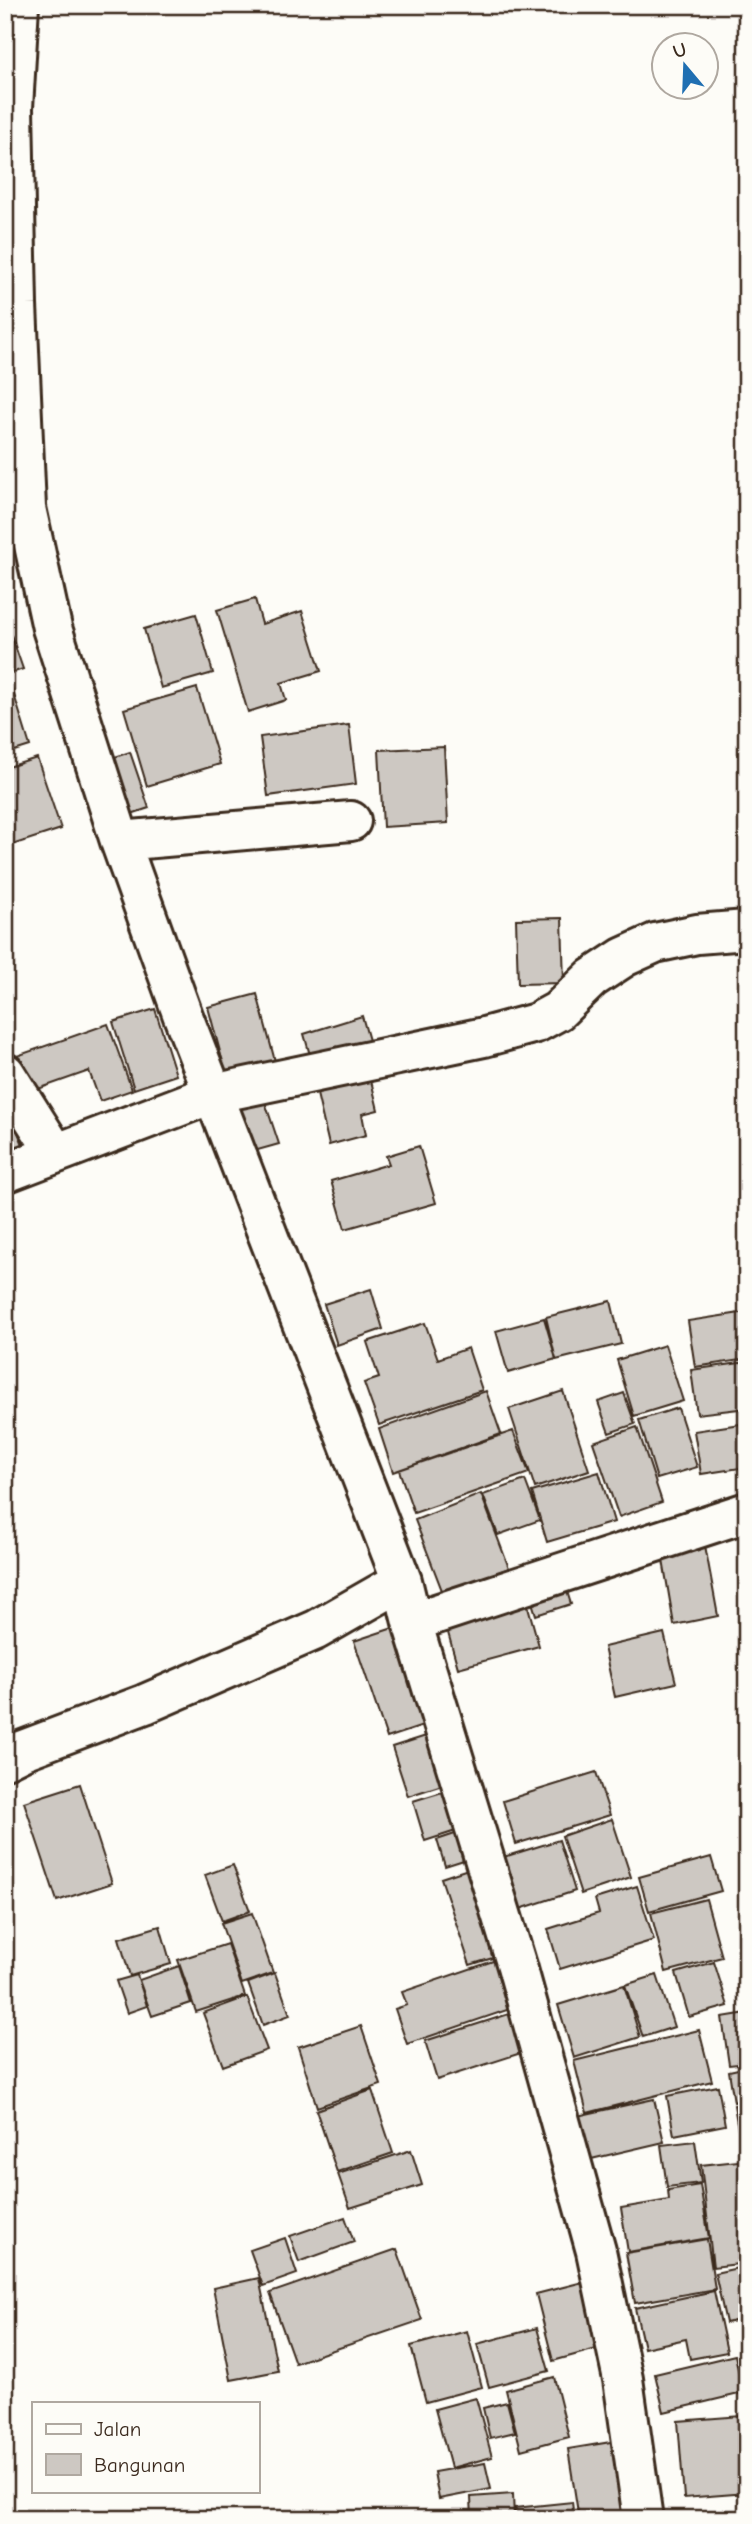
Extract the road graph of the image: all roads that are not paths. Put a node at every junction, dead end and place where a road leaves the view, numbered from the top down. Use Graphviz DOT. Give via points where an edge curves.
graph roads {
  1 [pos="19,5"];
  2 [pos="351,821"];
  3 [pos="120,841"];
  4 [pos="747,930"];
  5 [pos="5,1073"];
  6 [pos="212,1094"];
  7 [pos="55,1152"];
  8 [pos="5,1172"];
  9 [pos="747,1512"];
  10 [pos="402,1581"];
  11 [pos="412,1622"];
  12 [pos="5,1759"];
  13 [pos="643,2519"];
  1 -- 3 [label="street" via="13,108 26,508 52,628"];
  2 -- 3 [label="street"];
  3 -- 6 [label="street"];
  4 -- 6 [label="street" via="697,933 655,943 592,978 558,1012 537,1023"];
  5 -- 7 [label="street"];
  6 -- 7 [label="street"];
  6 -- 10 [label="street"];
  7 -- 8 [label="street"];
  9 -- 11 [label="street"];
  10 -- 11 [label="street"];
  10 -- 12 [label="street" via="304,1635"];
  11 -- 13 [label="street" via="513,1953 596,2251 623,2379"];
}
